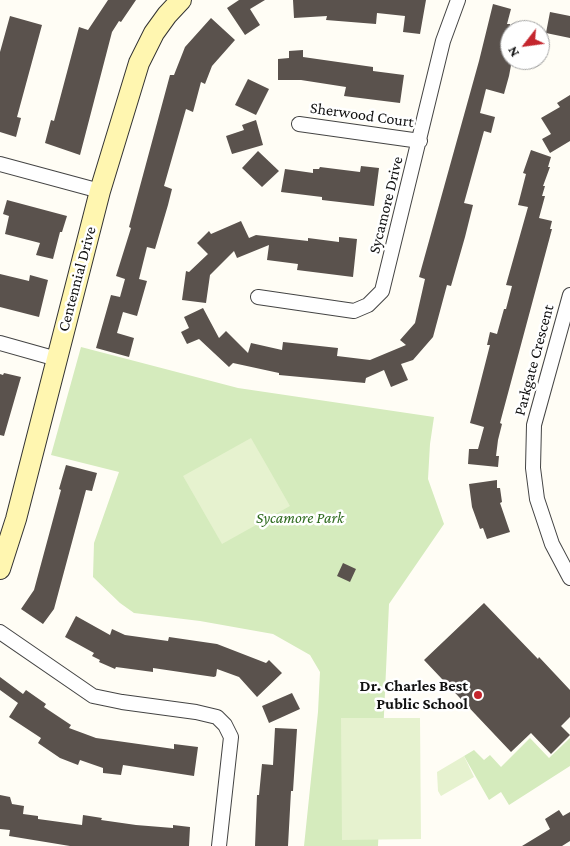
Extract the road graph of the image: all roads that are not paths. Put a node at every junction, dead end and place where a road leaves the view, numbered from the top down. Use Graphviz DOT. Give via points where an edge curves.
graph roads {
  1 [pos="181,0"];
  2 [pos="458,0"];
  3 [pos="298,124"];
  4 [pos="420,141"];
  5 [pos="0,164"];
  6 [pos="100,192"];
  7 [pos="570,295"];
  8 [pos="258,297"];
  9 [pos="0,343"];
  10 [pos="56,358"];
  11 [pos="0,569"];
  12 [pos="570,578"];
  13 [pos="0,632"];
  14 [pos="219,846"];
  1 -- 6 [label="street, Centennial Drive" via="154,33 140,63"];
  2 -- 4 [label="street, Sycamore Drive" via="443,41"];
  3 -- 4 [label="street, Sherwood Court"];
  4 -- 8 [label="street, Sycamore Drive" via="382,291 368,305 354,311"];
  5 -- 6 [label="street"];
  6 -- 10 [label="street, Centennial Drive"];
  7 -- 12 [label="street, Parkgate Crescent" via="534,425 533,468 537,499 552,544"];
  9 -- 10 [label="street"];
  10 -- 11 [label="street, Centennial Drive" via="16,519"];
  13 -- 14 [label="street" via="93,696 217,717 231,736"];
}
